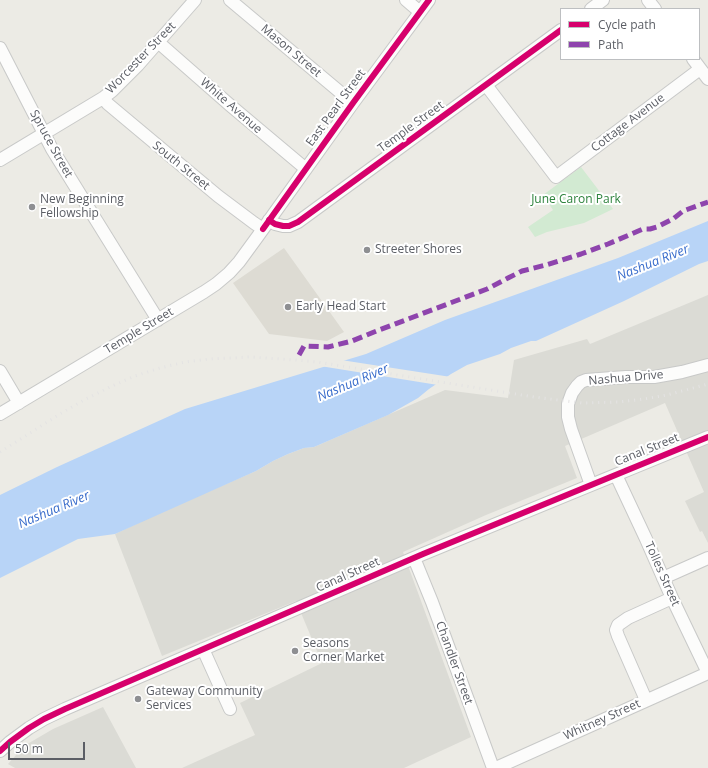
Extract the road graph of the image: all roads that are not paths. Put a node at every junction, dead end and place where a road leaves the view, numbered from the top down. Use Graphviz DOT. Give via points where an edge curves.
graph roads {
  1 [pos="195,0"];
  2 [pos="230,0"];
  3 [pos="406,0"];
  4 [pos="429,0"];
  5 [pos="603,0"];
  6 [pos="648,0"];
  7 [pos="591,8"];
  8 [pos="654,8"];
  9 [pos="420,12"];
  10 [pos="560,31"];
  11 [pos="158,42"];
  12 [pos="0,48"];
  13 [pos="694,60"];
  14 [pos="700,69"];
  15 [pos="708,79"];
  16 [pos="486,85"];
  17 [pos="103,98"];
  18 [pos="353,103"];
  19 [pos="44,134"];
  20 [pos="0,160"];
  21 [pos="306,169"];
  22 [pos="266,225"];
  23 [pos="158,320"];
  24 [pos="708,365"];
  25 [pos="0,371"];
  26 [pos="19,403"];
  27 [pos="0,414"];
  28 [pos="708,437"];
  29 [pos="616,475"];
  30 [pos="591,485"];
  31 [pos="414,558"];
  32 [pos="708,558"];
  33 [pos="663,578"];
  34 [pos="672,598"];
  35 [pos="203,649"];
  36 [pos="708,673"];
  37 [pos="646,700"];
  38 [pos="230,709"];
  39 [pos="2,749"];
  40 [pos="493,768"];
  41 [pos="496,768"];
  1 -- 11 [label="street, Worcester Street"];
  2 -- 18 [label="street, Mason Street"];
  3 -- 9 [label="street"];
  4 -- 9 [label="street, East Pearl Street"];
  5 -- 7 [label="street"];
  6 -- 8 [label="street"];
  9 -- 18 [label="street, East Pearl Street"];
  10 -- 16 [label="street, Temple Street"];
  11 -- 17 [label="street, Worcester Street"];
  11 -- 21 [label="street, White Avenue"];
  12 -- 19 [label="street, Spruce Street"];
  13 -- 14 [label="street"];
  14 -- 15 [label="street"];
  14 -- 16 [label="street, Cottage Avenue" via="556,177"];
  16 -- 22 [label="street, Temple Street" via="298,222 289,226"];
  17 -- 19 [label="street, Worcester Street"];
  17 -- 22 [label="street, South Street" via="254,223"];
  18 -- 21 [label="street, East Pearl Street"];
  19 -- 20 [label="street, Worcester Street"];
  19 -- 23 [label="street, Spruce Street"];
  21 -- 22 [label="street, East Pearl Street"];
  22 -- 23 [label="street, Temple Street" via="225,277"];
  23 -- 26 [label="street, Temple Street"];
  24 -- 30 [label="street, Nashua Drive" via="654,377 586,380 576,386 568,404 568,417"];
  25 -- 26 [label="street"];
  26 -- 27 [label="street, Temple Street"];
  28 -- 29 [label="street, Canal Street"];
  29 -- 30 [label="street, Canal Street"];
  29 -- 33 [label="street, Tolles Street"];
  30 -- 31 [label="street, Canal Street"];
  31 -- 35 [label="street, Canal Street"];
  31 -- 40 [label="street, Chandler Street"];
  32 -- 33 [label="street"];
  33 -- 34 [label="street, Tolles Street"];
  34 -- 36 [label="street, Tolles Street"];
  34 -- 37 [label="street" via="628,618 618,625 616,630"];
  35 -- 38 [label="street"];
  35 -- 39 [label="street, Canal Street" via="52,715 29,728"];
  36 -- 37 [label="street, Whitney Street"];
  37 -- 41 [label="street, Whitney Street"];
}
